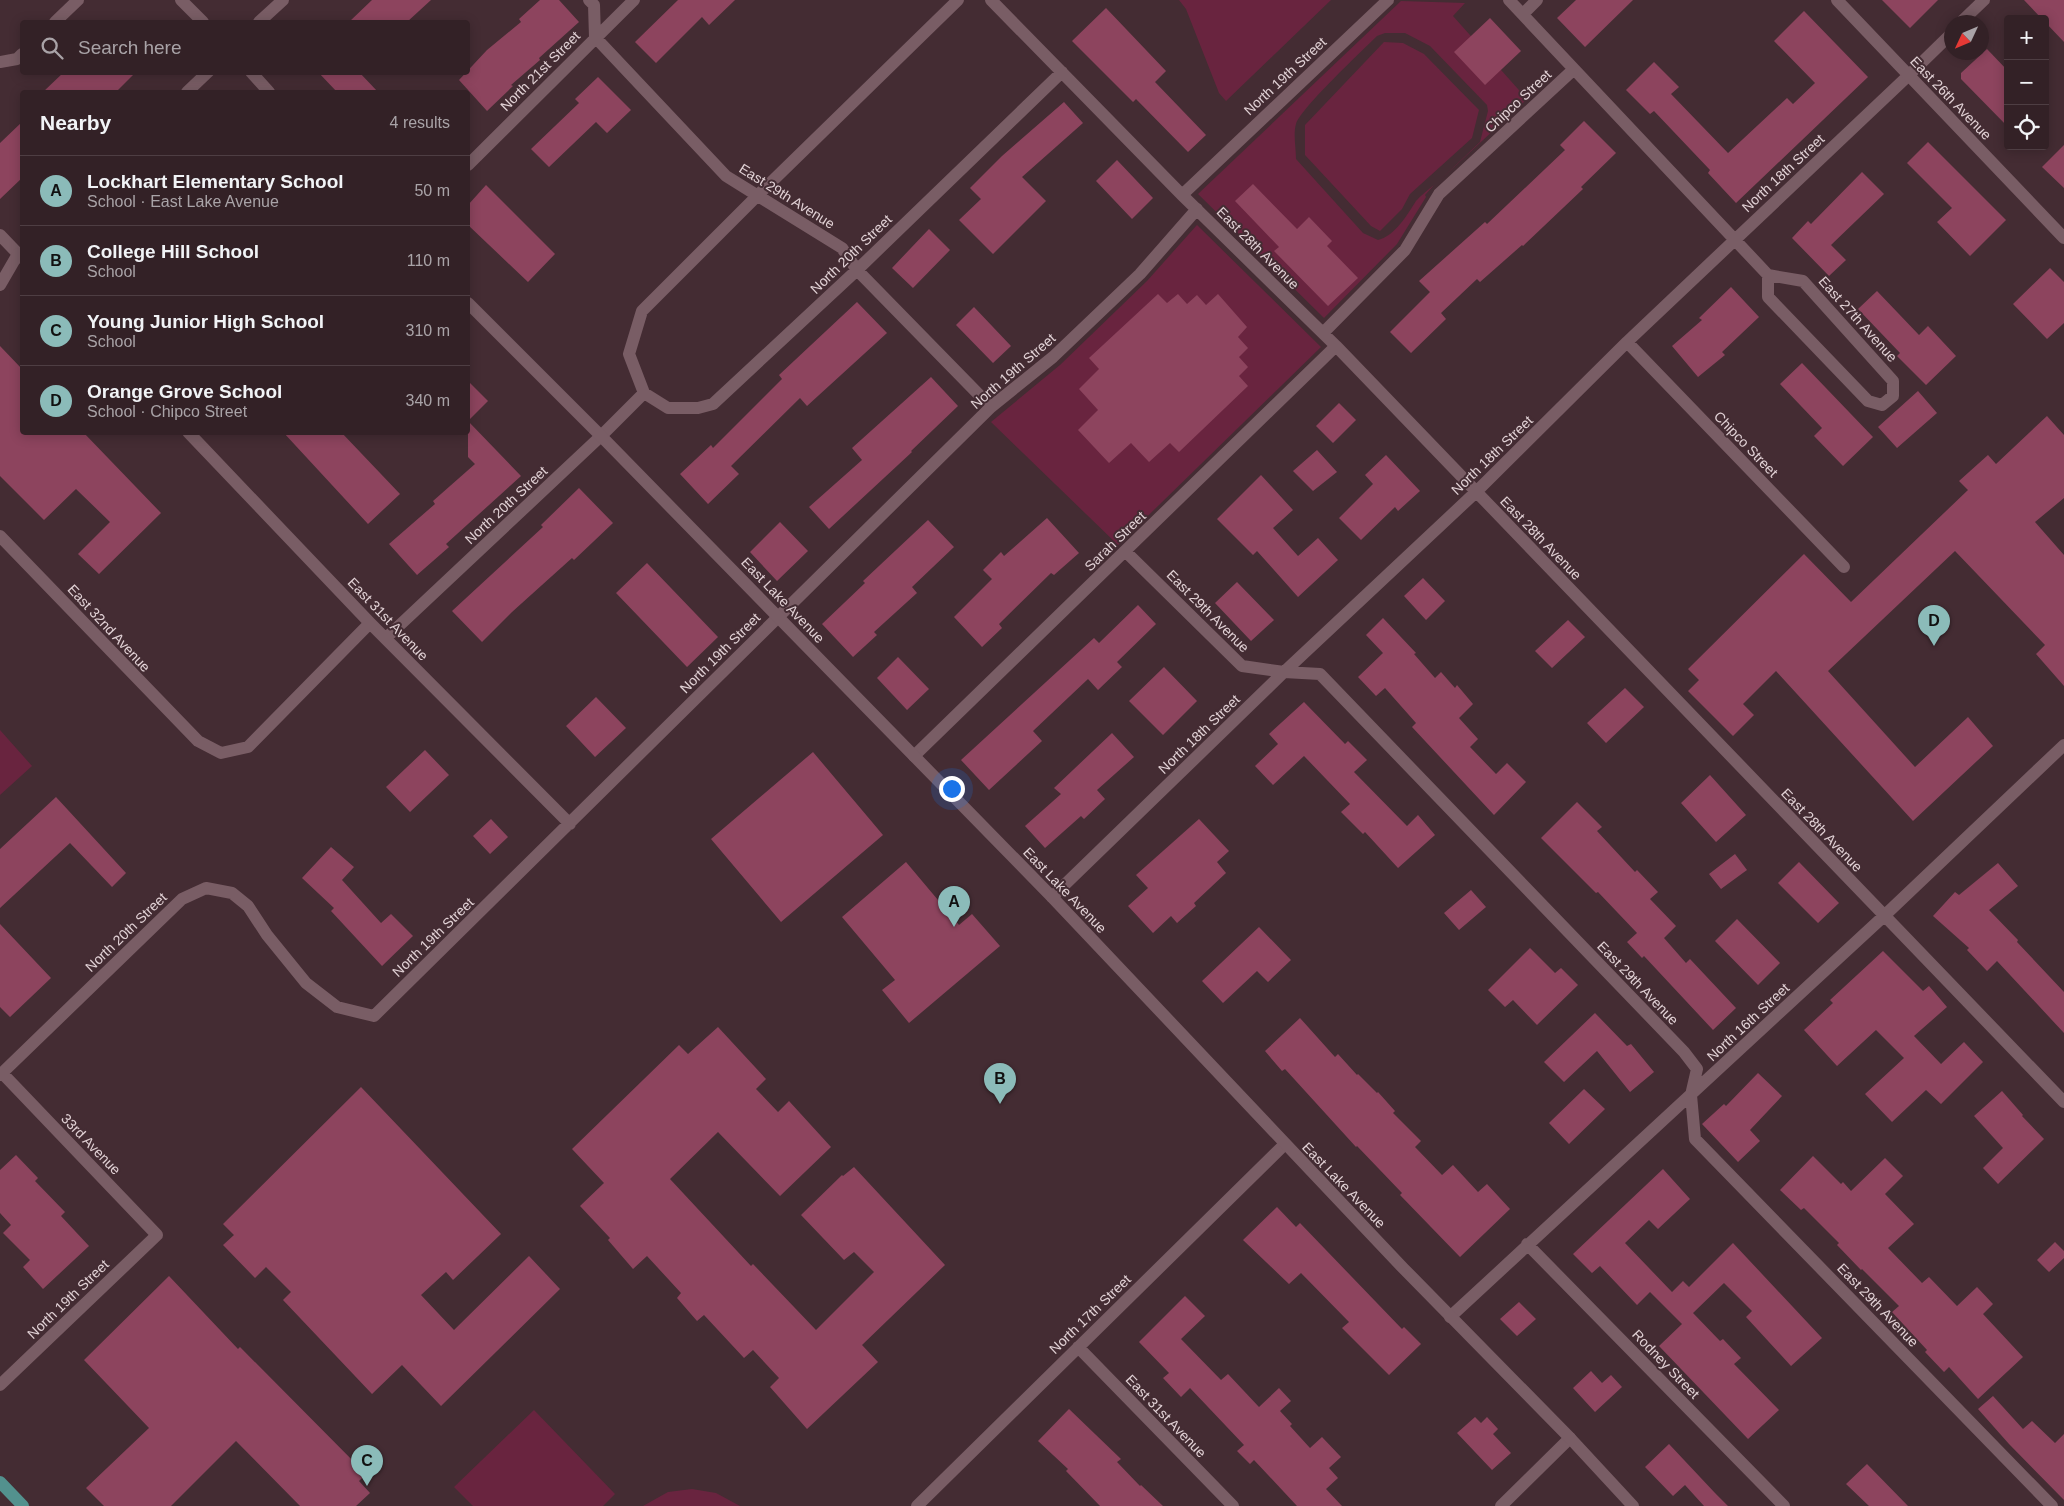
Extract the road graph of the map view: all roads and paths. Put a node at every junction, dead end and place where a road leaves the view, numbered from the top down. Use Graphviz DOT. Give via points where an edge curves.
graph roads {
  1 [pos="78,0"];
  2 [pos="181,0"];
  3 [pos="283,0"];
  4 [pos="590,0"];
  5 [pos="634,0"];
  6 [pos="958,0"];
  7 [pos="991,0"];
  8 [pos="1388,0"];
  9 [pos="1509,0"];
  10 [pos="1537,0"];
  11 [pos="1837,0"];
  12 [pos="1984,0"];
  13 [pos="1524,14"];
  14 [pos="1969,15"];
  15 [pos="57,20"];
  16 [pos="201,20"];
  17 [pos="262,20"];
  18 [pos="595,37"];
  19 [pos="1944,41"];
  20 [pos="20,56"];
  21 [pos="0,62"];
  22 [pos="1573,70"];
  23 [pos="1062,72"];
  24 [pos="205,75"];
  25 [pos="254,75"];
  26 [pos="1909,75"];
  27 [pos="189,90"];
  28 [pos="267,90"];
  29 [pos="470,162"];
  30 [pos="758,195"];
  31 [pos="1182,195"];
  32 [pos="1197,209"];
  33 [pos="0,235"];
  34 [pos="2064,238"];
  35 [pos="1734,240"];
  36 [pos="20,253"];
  37 [pos="20,255"];
  38 [pos="20,255"];
  39 [pos="0,266"];
  40 [pos="857,270"];
  41 [pos="1768,275"];
  42 [pos="0,285"];
  43 [pos="470,305"];
  44 [pos="1323,333"];
  45 [pos="1627,342"];
  46 [pos="1336,346"];
  47 [pos="644,393"];
  48 [pos="991,408"];
  49 [pos="192,435"];
  50 [pos="601,436"];
  51 [pos="1476,492"];
  52 [pos="0,536"];
  53 [pos="1126,552"];
  54 [pos="1844,567"];
  55 [pos="778,616"];
  56 [pos="370,623"];
  57 [pos="386,638"];
  58 [pos="1284,672"];
  59 [pos="2064,745"];
  60 [pos="914,756"];
  61 [pos="570,824"];
  62 [pos="1052,898"];
  63 [pos="1884,916"];
  64 [pos="374,1016"];
  65 [pos="1,1074"];
  66 [pos="1691,1095"];
  67 [pos="2064,1102"];
  68 [pos="1285,1144"];
  69 [pos="157,1235"];
  70 [pos="1527,1244"];
  71 [pos="1450,1317"];
  72 [pos="1078,1347"];
  73 [pos="0,1386"];
  74 [pos="1570,1438"];
  75 [pos="0,1482"];
  76 [pos="23,1506"];
  77 [pos="916,1506"];
  78 [pos="1233,1506"];
  79 [pos="1501,1506"];
  80 [pos="1633,1506"];
  81 [pos="1784,1506"];
  82 [pos="2052,1506"];
  1 -- 15 [label="street"];
  2 -- 16 [label="street"];
  3 -- 17 [label="street"];
  4 -- 18 [label="street" via="594,5"];
  5 -- 18 [label="street, North 21st Street"];
  6 -- 30 [label="street"];
  7 -- 23 [label="street, East 28th Avenue"];
  8 -- 31 [label="street, North 19th Street"];
  9 -- 13 [label="street"];
  10 -- 13 [label="street"];
  11 -- 26 [label="street, East 26th Avenue"];
  12 -- 14 [label="street"];
  13 -- 22 [label="street"];
  18 -- 29 [label="street, North 21st Street"];
  18 -- 30 [label="street, East 29th Avenue" via="726,176"];
  19 -- 26 [label="street, North 18th Street"];
  20 -- 21 [label="street"];
  22 -- 35 [label="street"];
  22 -- 44 [label="street, Chipco Street" via="1440,194 1405,250"];
  23 -- 31 [label="street, East 28th Avenue"];
  23 -- 40 [label="street, North 20th Street"];
  24 -- 27 [label="street"];
  25 -- 28 [label="street"];
  26 -- 34 [label="street, East 26th Avenue"];
  26 -- 35 [label="street, North 18th Street"];
  30 -- 40 [label="street, East 29th Avenue" via="842,248"];
  30 -- 47 [label="street" via="642,311 630,354"];
  31 -- 32 [label="street, East 28th Avenue"];
  32 -- 44 [label="street, East 28th Avenue"];
  32 -- 48 [label="street, North 19th Street" via="1140,274 1053,357"];
  33 -- 36 [label="street"];
  35 -- 41 [label="street"];
  35 -- 45 [label="street, North 18th Street"];
  37 -- 39 [label="street"];
  38 -- 42 [label="street"];
  40 -- 47 [label="street, North 20th Street" via="713,404 698,408 668,408"];
  40 -- 48 [label="street, East 29th Avenue"];
  41 -- 41 [label="street, East 27th Avenue" via="1768,297 1868,401 1882,405 1893,396 1893,381 1803,281"];
  43 -- 50 [label="street, East Lake Avenue"];
  44 -- 46 [label="street, East 28th Avenue"];
  45 -- 51 [label="street, North 18th Street"];
  45 -- 54 [label="street, Chipco Street"];
  46 -- 51 [label="street, East 28th Avenue"];
  46 -- 53 [label="street, Sarah Street"];
  47 -- 50 [label="street, North 20th Street"];
  48 -- 55 [label="street, North 19th Street"];
  49 -- 56 [label="street, East 31st Avenue"];
  50 -- 55 [label="street, East Lake Avenue"];
  50 -- 57 [label="street, North 20th Street"];
  51 -- 58 [label="street, North 18th Street"];
  51 -- 63 [label="street, East 28th Avenue"];
  52 -- 56 [label="street, East 32nd Avenue" via="198,741 221,754 248,747"];
  53 -- 58 [label="street, East 29th Avenue" via="1242,666"];
  53 -- 60 [label="street, Sarah Street"];
  55 -- 60 [label="street, East Lake Avenue"];
  55 -- 61 [label="street, North 19th Street"];
  56 -- 57 [label="street, East 31st Avenue"];
  57 -- 61 [label="street, East 31st Avenue"];
  58 -- 62 [label="street, North 18th Street"];
  58 -- 66 [label="street, East 29th Avenue" via="1320,674 1334,688 1684,1052 1697,1069"];
  59 -- 63 [label="street, North 16th Street"];
  60 -- 62 [label="street, East Lake Avenue"];
  61 -- 64 [label="street, North 19th Street"];
  62 -- 68 [label="street, East Lake Avenue"];
  63 -- 66 [label="street, North 16th Street"];
  63 -- 67 [label="street, East 28th Avenue"];
  64 -- 65 [label="street, North 20th Street" via="337,1007 306,983 248,906 232,893 206,888 182,899"];
  65 -- 69 [label="street, 33rd Avenue"];
  66 -- 70 [label="street, North 16th Street"];
  66 -- 82 [label="street, East 29th Avenue" via="1695,1139"];
  68 -- 71 [label="street, East Lake Avenue"];
  68 -- 72 [label="street, North 17th Street"];
  69 -- 73 [label="street, North 19th Street"];
  70 -- 71 [label="street, North 16th Street"];
  70 -- 81 [label="street, Rodney Street"];
  71 -- 74 [label="street, East Lake Avenue"];
  72 -- 77 [label="street, North 17th Street"];
  72 -- 78 [label="street, East 31st Avenue"];
  74 -- 79 [label="street"];
  74 -- 80 [label="street, East Lake Avenue"];
  75 -- 76 [label="main road"];
}
